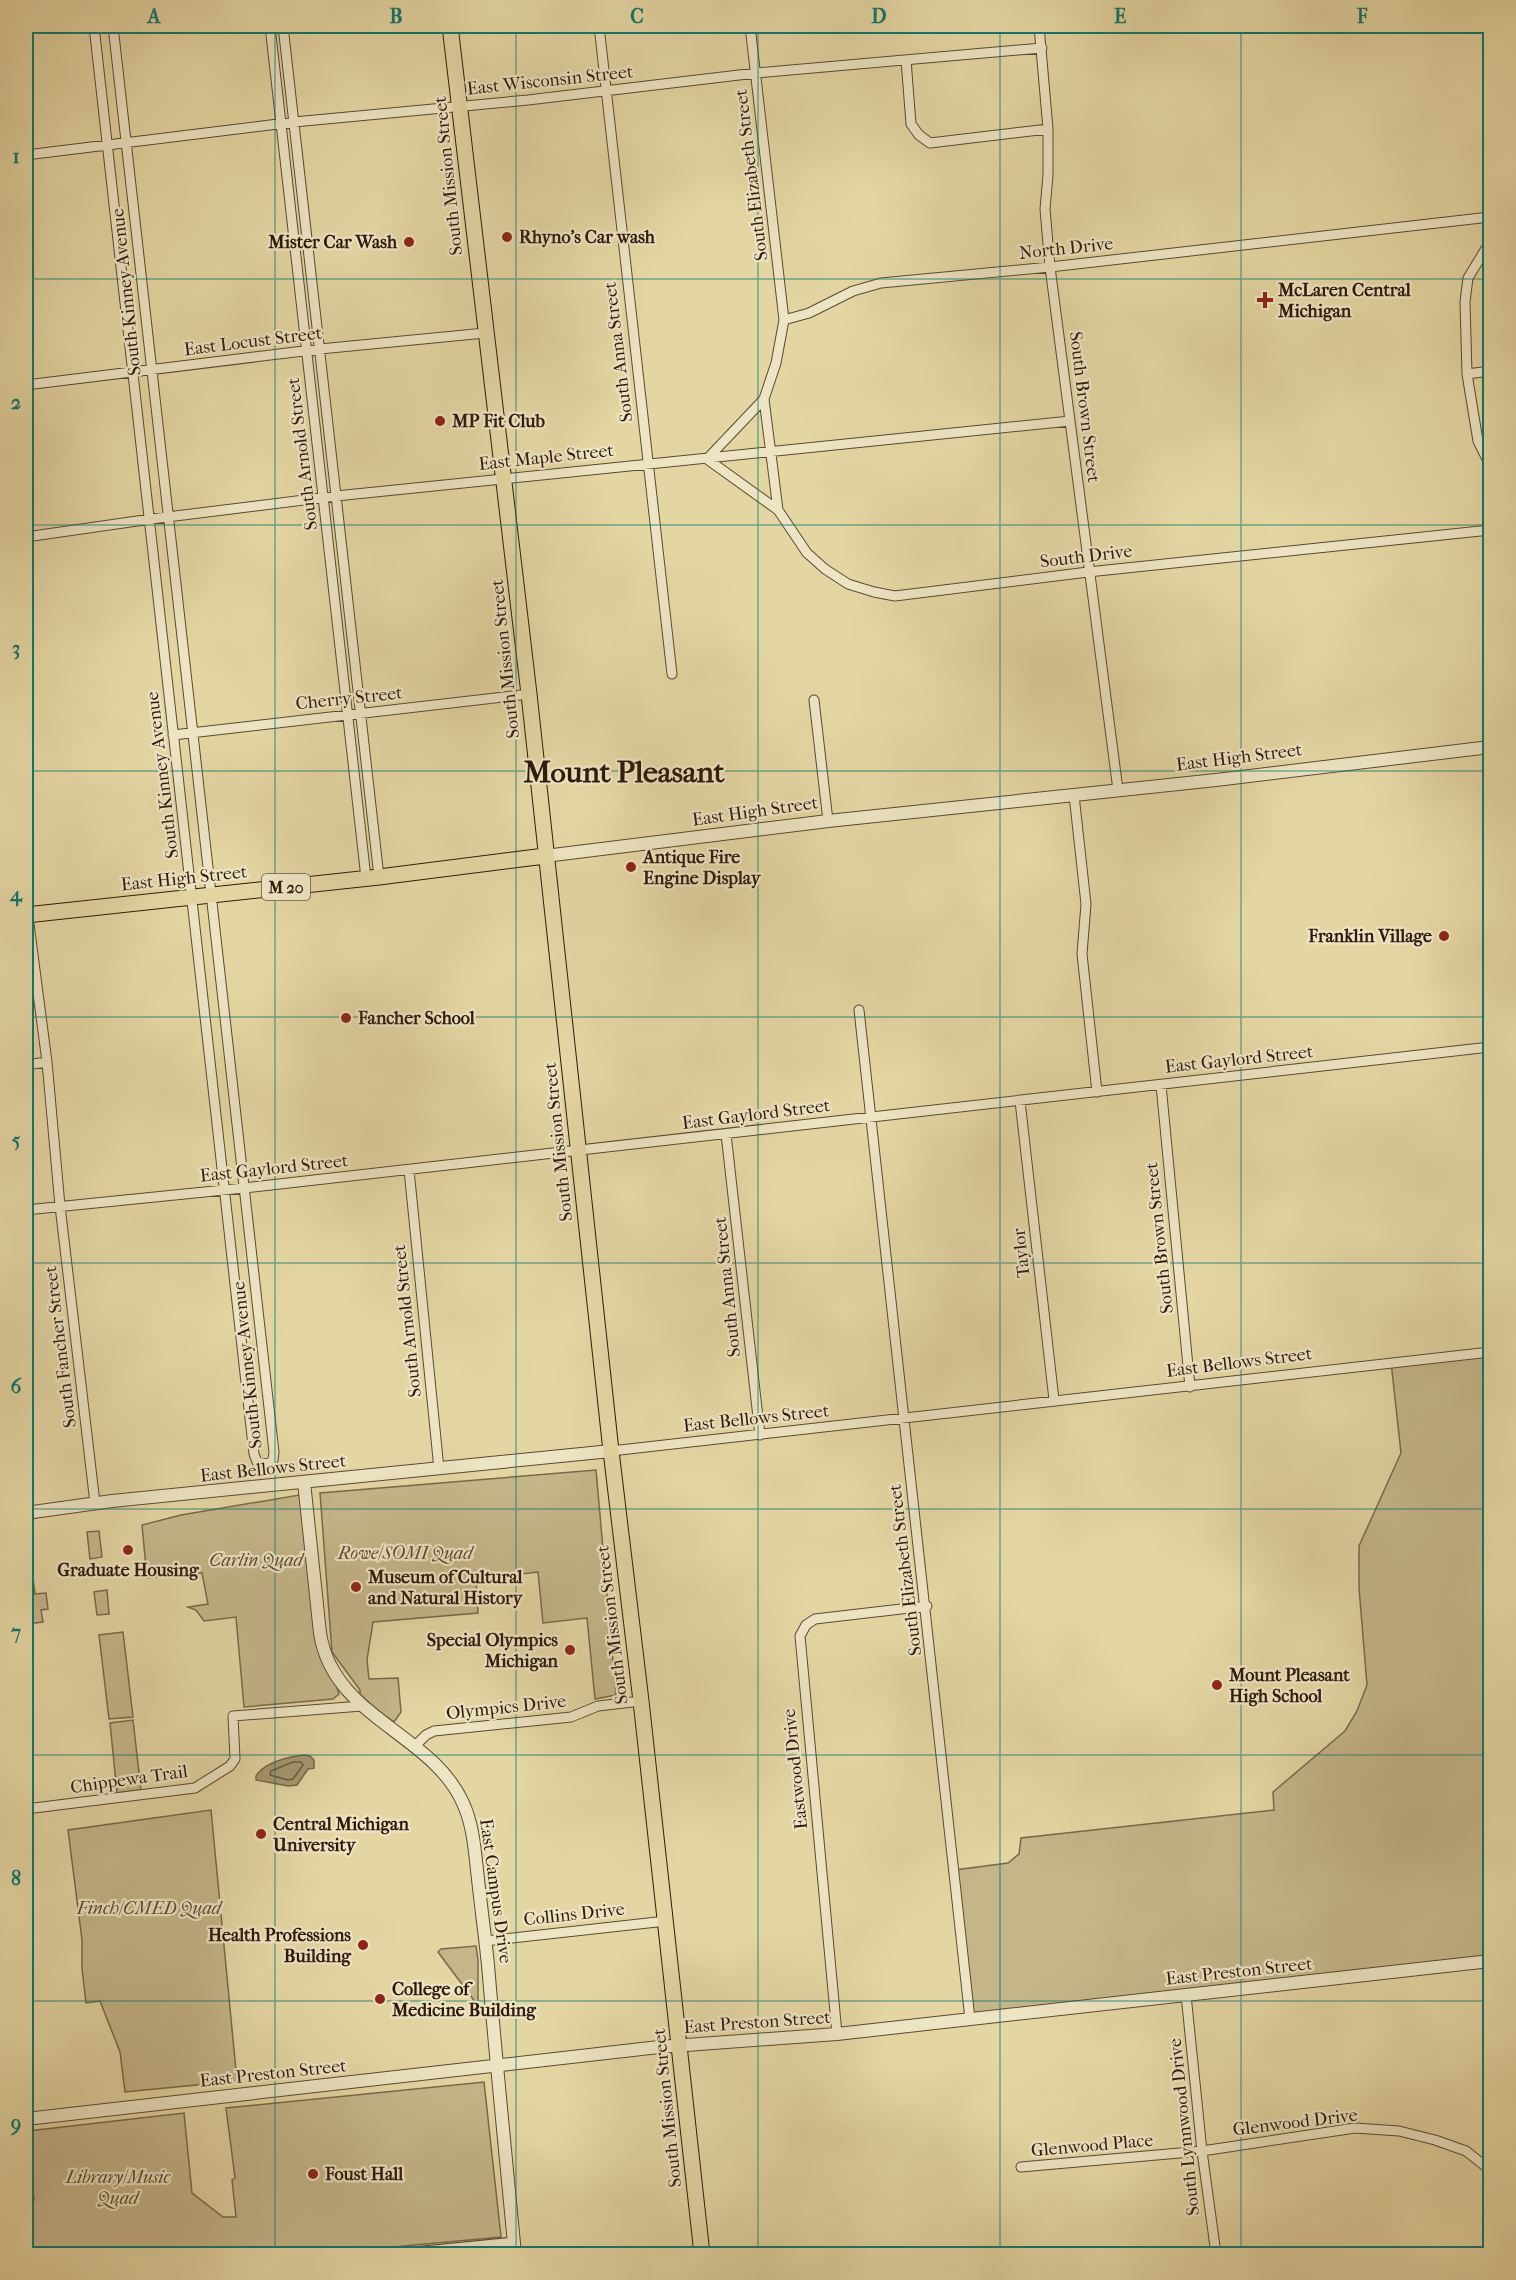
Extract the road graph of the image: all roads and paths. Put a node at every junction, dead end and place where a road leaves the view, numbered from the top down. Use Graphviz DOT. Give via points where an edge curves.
graph roads {
  1 [pos="94,26"];
  2 [pos="113,26"];
  3 [pos="270,26"];
  4 [pos="283,26"];
  5 [pos="450,26"];
  6 [pos="599,26"];
  7 [pos="750,26"];
  8 [pos="1039,26"];
  9 [pos="1042,48"];
  10 [pos="906,60"];
  11 [pos="756,73"];
  12 [pos="606,91"];
  13 [pos="459,106"];
  14 [pos="294,122"];
  15 [pos="281,124"];
  16 [pos="1048,129"];
  17 [pos="126,141"];
  18 [pos="107,143"];
  19 [pos="26,155"];
  20 [pos="1491,217"];
  21 [pos="1491,242"];
  22 [pos="1050,267"];
  23 [pos="784,320"];
  24 [pos="485,333"];
  25 [pos="320,349"];
  26 [pos="307,351"];
  27 [pos="152,370"];
  28 [pos="1491,371"];
  29 [pos="132,373"];
  30 [pos="1467,374"];
  31 [pos="26,385"];
  32 [pos="764,399"];
  33 [pos="1070,421"];
  34 [pos="769,451"];
  35 [pos="707,459"];
  36 [pos="648,464"];
  37 [pos="1491,465"];
  38 [pos="503,478"];
  39 [pos="336,496"];
  40 [pos="324,497"];
  41 [pos="778,510"];
  42 [pos="168,517"];
  43 [pos="151,519"];
  44 [pos="1491,530"];
  45 [pos="26,537"];
  46 [pos="1088,572"];
  47 [pos="672,674"];
  48 [pos="529,694"];
  49 [pos="814,700"];
  50 [pos="361,712"];
  51 [pos="348,714"];
  52 [pos="192,732"];
  53 [pos="173,735"];
  54 [pos="1491,747"];
  55 [pos="1118,790"];
  56 [pos="1074,795"];
  57 [pos="828,821"];
  58 [pos="545,856"];
  59 [pos="373,877"];
  60 [pos="211,895"];
  61 [pos="192,897"];
  62 [pos="26,910"];
  63 [pos="859,1010"];
  64 [pos="1491,1047"];
  65 [pos="47,1062"];
  66 [pos="26,1065"];
  67 [pos="1161,1085"];
  68 [pos="1096,1092"];
  69 [pos="1020,1101"];
  70 [pos="871,1117"];
  71 [pos="726,1134"];
  72 [pos="579,1150"];
  73 [pos="409,1170"];
  74 [pos="244,1188"];
  75 [pos="225,1190"];
  76 [pos="60,1206"];
  77 [pos="26,1210"];
  78 [pos="1491,1352"];
  79 [pos="1190,1387"];
  80 [pos="1054,1401"];
  81 [pos="904,1419"];
  82 [pos="760,1435"];
  83 [pos="611,1451"];
  84 [pos="439,1469"];
  85 [pos="304,1482"];
  86 [pos="95,1503"];
  87 [pos="26,1513"];
  88 [pos="927,1606"];
  89 [pos="641,1701"];
  90 [pos="362,1706"];
  91 [pos="414,1747"];
  92 [pos="26,1809"];
  93 [pos="666,1921"];
  94 [pos="485,1941"];
  95 [pos="1491,1961"];
  96 [pos="1186,1995"];
  97 [pos="970,2019"];
  98 [pos="837,2034"];
  99 [pos="680,2045"];
  100 [pos="497,2065"];
  101 [pos="26,2119"];
  102 [pos="1202,2151"];
  103 [pos="1021,2168"];
  104 [pos="1491,2170"];
  105 [pos="514,2248"];
  106 [pos="394,2254"];
  107 [pos="702,2254"];
  108 [pos="1216,2254"];
  1 -- 18 [label="street, South Kinney Avenue"];
  2 -- 17 [label="street, South Kinney Avenue"];
  3 -- 15 [label="street, South Arnold Street"];
  4 -- 14 [label="street, South Arnold Street"];
  5 -- 13 [label="main road, South Mission Street"];
  6 -- 12 [label="street, South Anna Street"];
  7 -- 11 [label="street, South Elizabeth Street"];
  8 -- 9 [label="street, South Brown Street"];
  9 -- 10 [label="street, East Wisconsin Street"];
  9 -- 16 [label="street, South Brown Street"];
  10 -- 11 [label="street, East Wisconsin Street"];
  10 -- 16 [label="street" via="911,124 930,143"];
  11 -- 12 [label="street, East Wisconsin Street"];
  11 -- 23 [label="street, South Elizabeth Street"];
  12 -- 13 [label="street, East Wisconsin Street"];
  12 -- 36 [label="street, South Anna Street"];
  13 -- 14 [label="street, East Wisconsin Street"];
  13 -- 24 [label="main road, South Mission Street"];
  14 -- 15 [label="street, East Wisconsin Street"];
  14 -- 25 [label="street, South Arnold Street"];
  15 -- 17 [label="street, East Wisconsin Street"];
  15 -- 26 [label="street, South Arnold Street"];
  16 -- 22 [label="street, South Brown Street" via="1045,210"];
  17 -- 18 [label="street, East Wisconsin Street"];
  17 -- 27 [label="street, South Kinney Avenue"];
  18 -- 19 [label="street, East Wisconsin Street"];
  18 -- 29 [label="street, South Kinney Avenue"];
  20 -- 22 [label="street, North Drive"];
  21 -- 30 [label="street" via="1468,278"];
  22 -- 23 [label="street, North Drive" via="881,283"];
  22 -- 33 [label="street, South Brown Street"];
  23 -- 32 [label="street"];
  24 -- 25 [label="street, East Locust Street"];
  24 -- 38 [label="main road, South Mission Street"];
  25 -- 26 [label="street, East Locust Street"];
  25 -- 39 [label="street, South Arnold Street"];
  26 -- 27 [label="street, East Locust Street"];
  26 -- 40 [label="street, South Arnold Street"];
  27 -- 29 [label="street, East Locust Street"];
  27 -- 42 [label="street, South Kinney Avenue"];
  28 -- 30 [label="street"];
  29 -- 31 [label="street, East Locust Street"];
  29 -- 43 [label="street, South Kinney Avenue"];
  30 -- 37 [label="street" via="1478,441"];
  32 -- 34 [label="street"];
  32 -- 35 [label="street"];
  33 -- 34 [label="street, East Maple Street"];
  33 -- 46 [label="street, South Brown Street"];
  34 -- 35 [label="street, East Maple Street"];
  34 -- 41 [label="street, South Drive"];
  35 -- 36 [label="street, East Maple Street"];
  35 -- 41 [label="street"];
  36 -- 38 [label="street, East Maple Street"];
  36 -- 47 [label="street, South Anna Street"];
  38 -- 39 [label="street, East Maple Street"];
  38 -- 48 [label="main road, South Mission Street"];
  39 -- 40 [label="street, East Maple Street"];
  39 -- 50 [label="street, South Arnold Street"];
  40 -- 42 [label="street, East Maple Street"];
  40 -- 51 [label="street, South Arnold Street"];
  41 -- 46 [label="street, South Drive" via="807,553 825,569 848,584 874,592 895,596"];
  42 -- 43 [label="street, East Maple Street"];
  42 -- 52 [label="street, South Kinney Avenue"];
  43 -- 45 [label="street, East Maple Street"];
  43 -- 53 [label="street, South Kinney Avenue"];
  44 -- 46 [label="street, South Drive"];
  46 -- 55 [label="street, South Brown Street"];
  48 -- 50 [label="street, Cherry Street"];
  48 -- 58 [label="main road, South Mission Street"];
  49 -- 57 [label="street"];
  50 -- 51 [label="street, Cherry Street"];
  50 -- 59 [label="street, South Arnold Street"];
  51 -- 52 [label="street, Cherry Street"];
  51 -- 59 [label="street, South Arnold Street"];
  52 -- 53 [label="street, Cherry Street"];
  52 -- 60 [label="street, South Kinney Avenue"];
  53 -- 61 [label="street, South Kinney Avenue"];
  54 -- 55 [label="street, East High Street"];
  55 -- 56 [label="street, East High Street"];
  56 -- 57 [label="street, East High Street"];
  56 -- 68 [label="street" via="1086,904 1082,954"];
  57 -- 58 [label="street, East High Street"];
  58 -- 59 [label="main road, East High Street / M 20"];
  58 -- 72 [label="main road, South Mission Street"];
  59 -- 60 [label="main road, East High Street / M 20"];
  60 -- 61 [label="main road, East High Street / M 20"];
  60 -- 74 [label="street, South Kinney Avenue"];
  61 -- 62 [label="main road, East High Street / M 20"];
  61 -- 75 [label="street, South Kinney Avenue"];
  62 -- 65 [label="street, South Fancher Street"];
  63 -- 70 [label="street, South Elizabeth Street"];
  64 -- 67 [label="street, East Gaylord Street"];
  65 -- 66 [label="street"];
  65 -- 76 [label="street, South Fancher Street"];
  67 -- 68 [label="street, East Gaylord Street"];
  67 -- 79 [label="street, South Brown Street"];
  68 -- 69 [label="street, East Gaylord Street"];
  69 -- 70 [label="street, East Gaylord Street"];
  69 -- 80 [label="street, Taylor"];
  70 -- 71 [label="street, East Gaylord Street"];
  70 -- 81 [label="street, South Elizabeth Street"];
  71 -- 72 [label="street, East Gaylord Street"];
  71 -- 82 [label="street, South Anna Street"];
  72 -- 73 [label="street, East Gaylord Street"];
  72 -- 83 [label="main road, South Mission Street"];
  73 -- 74 [label="street, East Gaylord Street"];
  73 -- 84 [label="street, South Arnold Street"];
  74 -- 75 [label="street, East Gaylord Street"];
  74 -- 75 [label="street, South Kinney Avenue" via="274,1452 273,1461 265,1464 257,1462 254,1454"];
  75 -- 76 [label="street, East Gaylord Street"];
  76 -- 77 [label="street, East Gaylord Street"];
  76 -- 86 [label="street, South Fancher Street"];
  78 -- 79 [label="street, East Bellows Street"];
  79 -- 80 [label="street, East Bellows Street"];
  80 -- 81 [label="street, East Bellows Street"];
  81 -- 82 [label="street, East Bellows Street"];
  81 -- 88 [label="street, South Elizabeth Street"];
  82 -- 83 [label="street, East Bellows Street"];
  83 -- 84 [label="street, East Bellows Street"];
  83 -- 89 [label="main road, South Mission Street"];
  84 -- 85 [label="street, East Bellows Street"];
  85 -- 86 [label="street, East Bellows Street"];
  85 -- 90 [label="street, East Campus Drive" via="321,1640 344,1688"];
  86 -- 87 [label="street, East Bellows Street"];
  88 -- 97 [label="street, South Elizabeth Street"];
  88 -- 98 [label="street, Eastwood Drive" via="815,1619 800,1636"];
  89 -- 91 [label="street, Olympics Drive" via="598,1706 571,1717 434,1731"];
  89 -- 93 [label="main road, South Mission Street"];
  90 -- 91 [label="street, East Campus Drive"];
  90 -- 92 [label="street, Chippewa Trail" via="233,1716 235,1759 191,1790"];
  91 -- 94 [label="street, East Campus Drive" via="447,1778 468,1813"];
  93 -- 94 [label="street, Collins Drive"];
  93 -- 99 [label="main road, South Mission Street"];
  94 -- 100 [label="street, East Campus Drive"];
  95 -- 96 [label="street, East Preston Street"];
  96 -- 97 [label="street, East Preston Street"];
  96 -- 102 [label="street, South Lynnwood Drive"];
  97 -- 98 [label="street, East Preston Street"];
  98 -- 99 [label="street, East Preston Street"];
  99 -- 100 [label="street, East Preston Street"];
  99 -- 107 [label="main road, South Mission Street"];
  100 -- 101 [label="street, East Preston Street"];
  100 -- 105 [label="street, East Campus Drive"];
  102 -- 103 [label="street, Glenwood Place"];
  102 -- 104 [label="street, Glenwood Drive" via="1356,2128 1399,2131 1435,2140 1466,2151"];
  102 -- 108 [label="street, South Lynnwood Drive"];
  105 -- 106 [label="street"];
}
